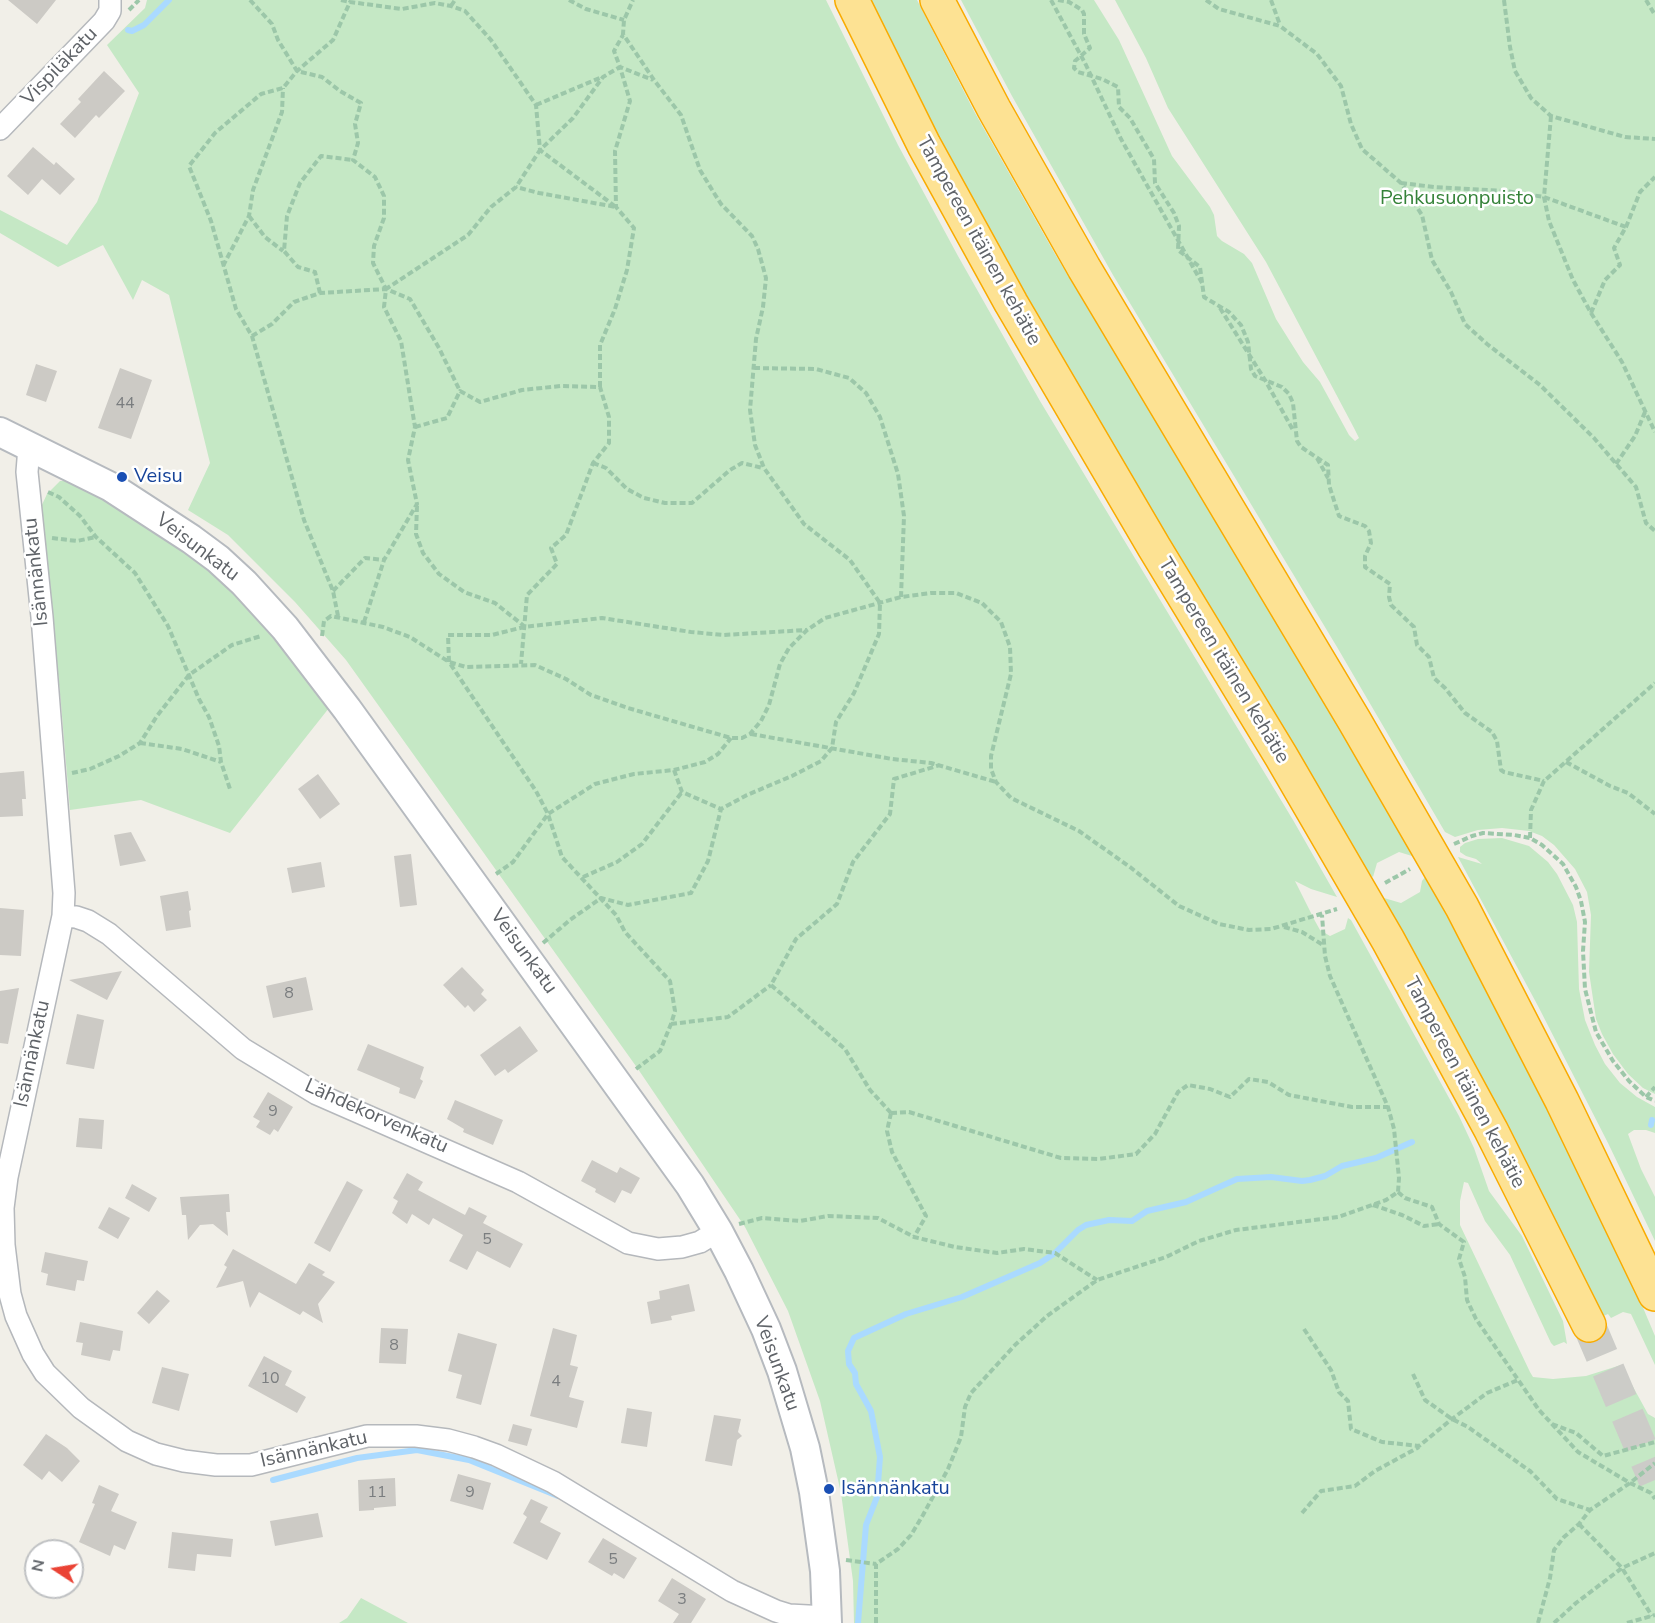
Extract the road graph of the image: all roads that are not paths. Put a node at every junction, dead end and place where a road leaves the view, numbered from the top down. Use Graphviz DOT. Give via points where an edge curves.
graph roads {
  1 [pos="110,0"];
  2 [pos="852,0"];
  3 [pos="937,0"];
  4 [pos="0,129"];
  5 [pos="0,432"];
  6 [pos="29,447"];
  7 [pos="63,916"];
  8 [pos="2,1209"];
  9 [pos="725,1228"];
  10 [pos="1655,1294"];
  11 [pos="1589,1325"];
  12 [pos="827,1620"];
  1 -- 4 [label="street, Vispiläkatu" via="110,11 104,21"];
  2 -- 11 [label="highway, Tampereen itäinen kehätie" via="924,145 1011,303 1388,940 1491,1130"];
  3 -- 10 [label="highway" via="1084,268 1461,907 1562,1101"];
  5 -- 6 [label="street, Veisunkatu"];
  6 -- 7 [label="street, Isännänkatu" via="27,472 56,777"];
  6 -- 9 [label="street, Veisunkatu" via="111,487 190,539 244,583 285,628"];
  7 -- 8 [label="street, Isännänkatu"];
  7 -- 9 [label="street, Lähdekorvenkatu" via="76,916 99,927 243,1048 327,1099 518,1182 628,1243 658,1249 682,1247"];
  8 -- 12 [label="street, Isännänkatu" via="10,1294 33,1354 45,1373 81,1408 127,1441 184,1461 252,1465 367,1436 448,1440 496,1455 553,1482 738,1593 789,1615"];
  9 -- 12 [label="street, Veisunkatu" via="782,1371 805,1448 819,1521"];
}
